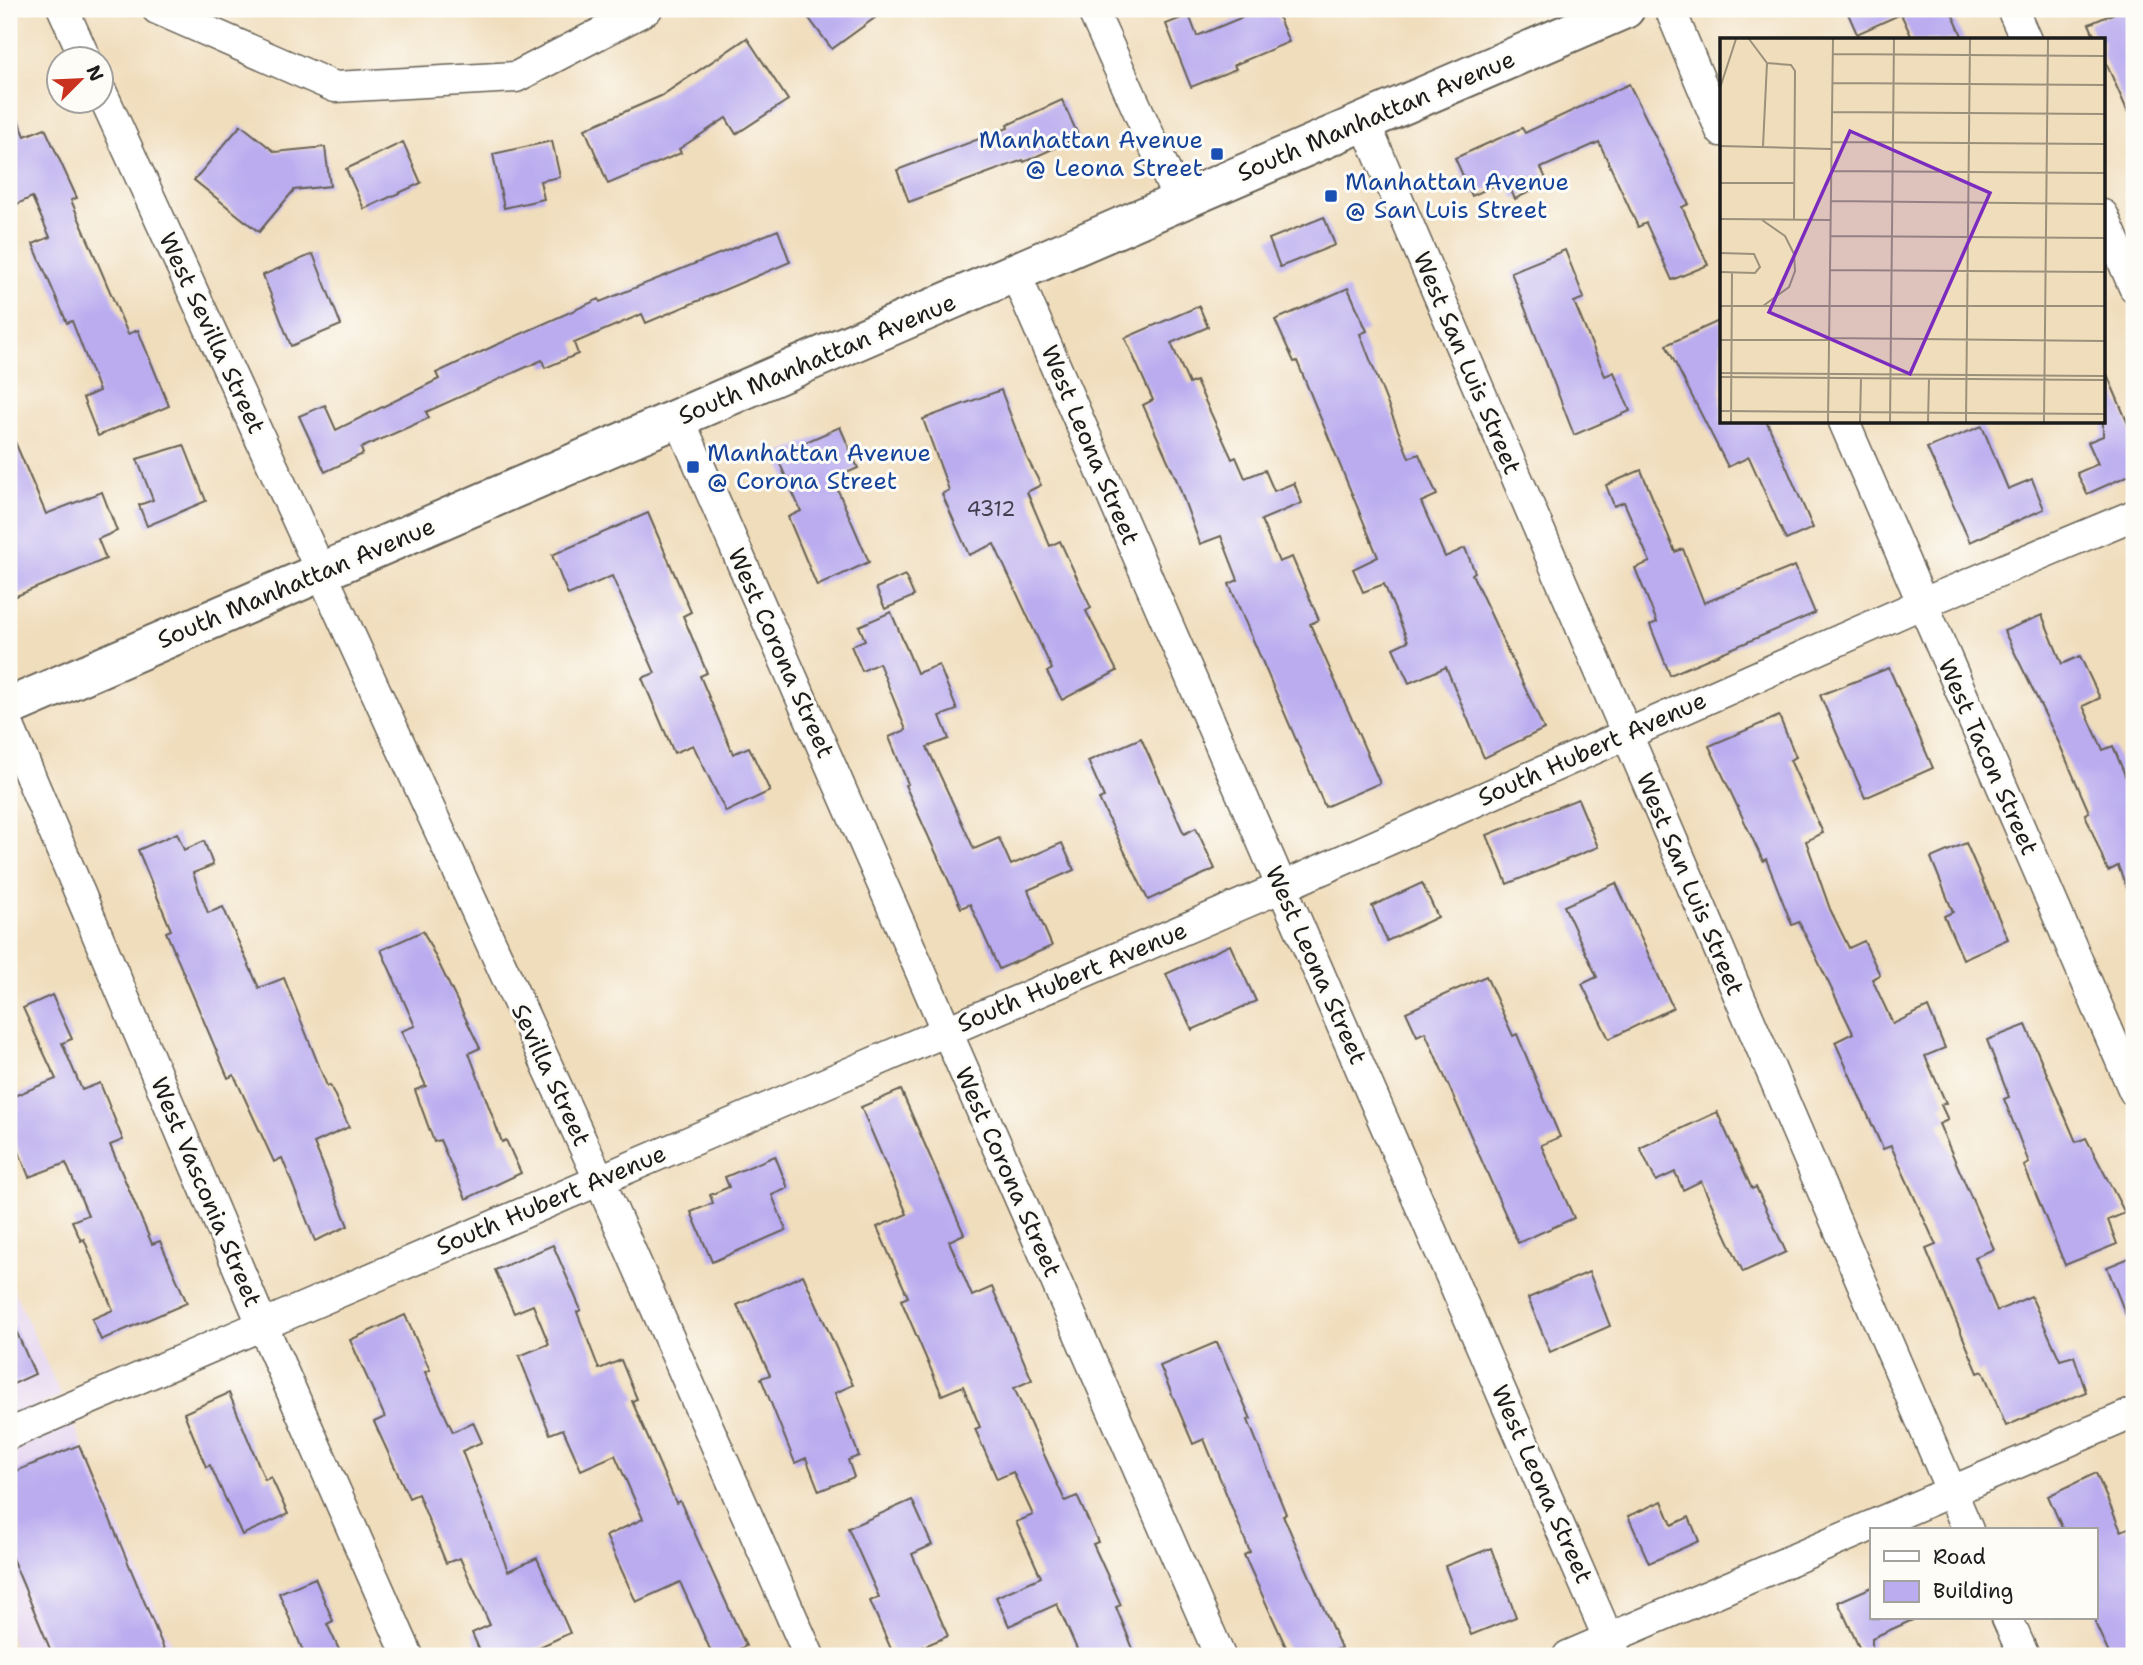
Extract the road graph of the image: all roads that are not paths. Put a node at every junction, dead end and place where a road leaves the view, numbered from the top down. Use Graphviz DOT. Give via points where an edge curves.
graph roads {
  1 [pos="63,9"];
  2 [pos="157,9"];
  3 [pos="647,9"];
  4 [pos="1092,9"];
  5 [pos="1625,9"];
  6 [pos="1670,9"];
  7 [pos="2012,9"];
  8 [pos="2025,38"];
  9 [pos="80,46"];
  10 [pos="113,116"];
  11 [pos="1364,121"];
  12 [pos="1720,129"];
  13 [pos="1179,201"];
  14 [pos="2104,217"];
  15 [pos="1015,273"];
  16 [pos="2134,288"];
  17 [pos="679,419"];
  18 [pos="1845,424"];
  19 [pos="2134,515"];
  20 [pos="322,573"];
  21 [pos="1921,604"];
  22 [pos="9,707"];
  23 [pos="9,726"];
  24 [pos="1625,734"];
  25 [pos="1282,887"];
  26 [pos="947,1031"];
  27 [pos="2134,1091"];
  28 [pos="599,1179"];
  29 [pos="262,1324"];
  30 [pos="2134,1413"];
  31 [pos="9,1434"];
  32 [pos="1951,1491"];
  33 [pos="1870,1528"];
  34 [pos="1871,1528"];
  35 [pos="1967,1528"];
  36 [pos="2008,1620"];
  37 [pos="1613,1647"];
  38 [pos="408,1656"];
  39 [pos="809,1656"];
  40 [pos="1220,1656"];
  41 [pos="1568,1656"];
  42 [pos="2024,1656"];
  1 -- 9 [label="street"];
  2 -- 3 [label="street" via="335,87 516,77"];
  4 -- 13 [label="street"];
  5 -- 11 [label="main road, South Manhattan Avenue"];
  6 -- 12 [label="street"];
  7 -- 8 [label="street"];
  10 -- 20 [label="street, West Sevilla Street"];
  11 -- 13 [label="main road, South Manhattan Avenue"];
  11 -- 24 [label="street, West San Luis Street"];
  13 -- 15 [label="main road, South Manhattan Avenue"];
  14 -- 16 [label="street"];
  15 -- 17 [label="main road, South Manhattan Avenue"];
  15 -- 25 [label="street, West Leona Street"];
  17 -- 20 [label="main road, South Manhattan Avenue"];
  17 -- 26 [label="street, West Corona Street"];
  18 -- 21 [label="street, West Tacon Street"];
  19 -- 21 [label="street, South Hubert Avenue"];
  20 -- 22 [label="main road, South Manhattan Avenue"];
  20 -- 28 [label="street, Sevilla Street"];
  21 -- 24 [label="street, South Hubert Avenue"];
  21 -- 27 [label="street, West Tacon Street"];
  23 -- 29 [label="street, West Vasconia Street"];
  24 -- 25 [label="street, South Hubert Avenue"];
  24 -- 32 [label="street, West San Luis Street"];
  25 -- 26 [label="street, South Hubert Avenue"];
  25 -- 37 [label="street, West Leona Street"];
  26 -- 28 [label="street, South Hubert Avenue"];
  26 -- 40 [label="street, West Corona Street"];
  28 -- 29 [label="street, South Hubert Avenue"];
  28 -- 39 [label="street, Sevilla Street"];
  29 -- 31 [label="street, South Hubert Avenue"];
  29 -- 38 [label="street, West Vasconia Street"];
  30 -- 32 [label="street"];
  32 -- 34 [label="street"];
  32 -- 35 [label="street, West San Luis Street"];
  33 -- 37 [label="street"];
  36 -- 42 [label="street"];
  37 -- 41 [label="street"];
}
